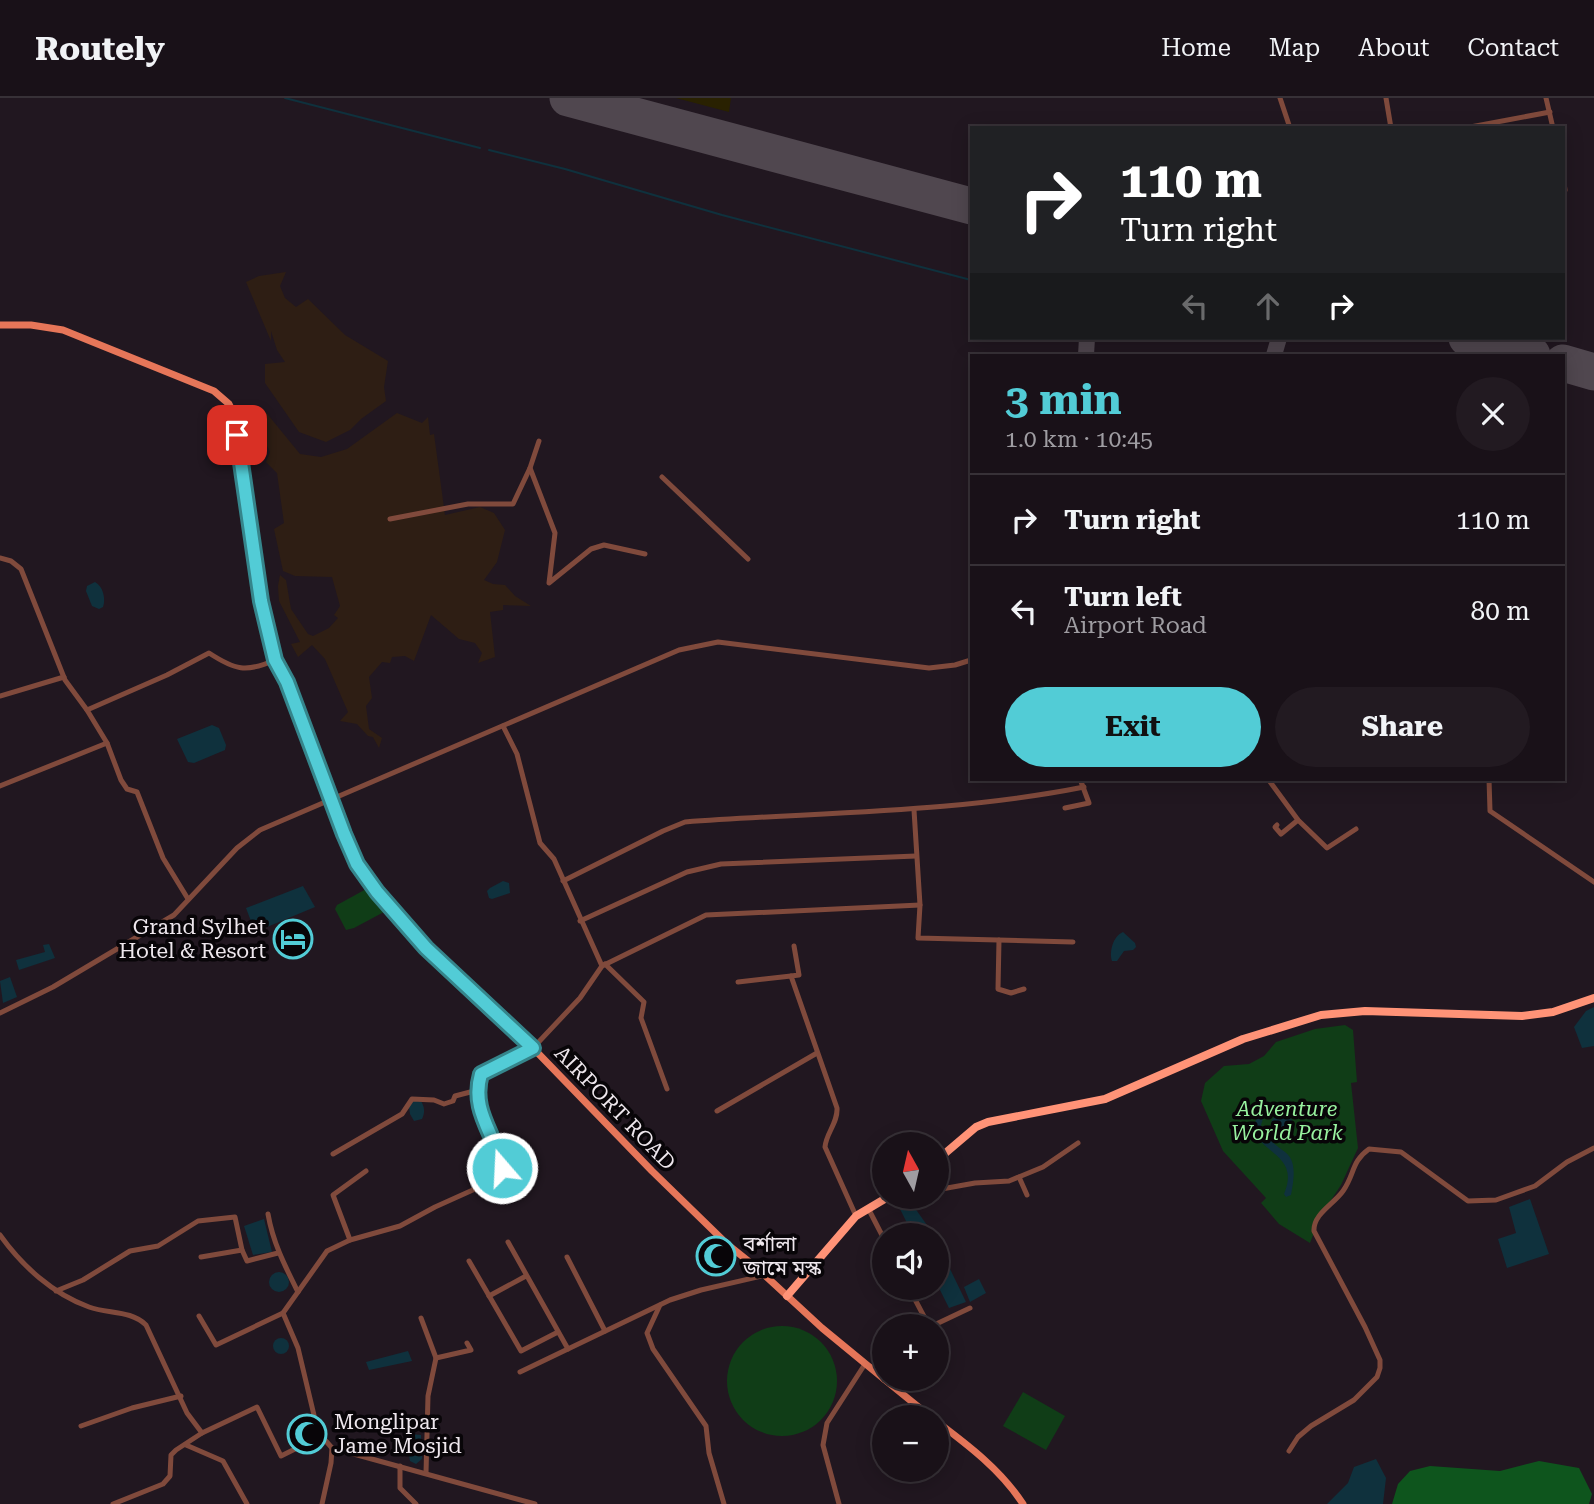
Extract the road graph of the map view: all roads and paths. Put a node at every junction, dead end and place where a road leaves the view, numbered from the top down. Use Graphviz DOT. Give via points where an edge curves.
graph roads {
  1 [pos="1280,98"];
  2 [pos="1386,98"];
  3 [pos="1546,98"];
  4 [pos="1550,112"];
  5 [pos="1289,126"];
  6 [pos="1391,126"];
  7 [pos="1476,126"];
  8 [pos="1553,126"];
  9 [pos="0,325"];
  10 [pos="539,441"];
  11 [pos="530,468"];
  12 [pos="662,477"];
  13 [pos="390,519"];
  14 [pos="645,554"];
  15 [pos="0,558"];
  16 [pos="748,559"];
  17 [pos="275,660"];
  18 [pos="970,660"];
  19 [pos="64,677"];
  20 [pos="0,696"];
  21 [pos="87,710"];
  22 [pos="503,726"];
  23 [pos="107,743"];
  24 [pos="1081,781"];
  25 [pos="1269,781"];
  26 [pos="1489,781"];
  27 [pos="0,786"];
  28 [pos="1084,787"];
  29 [pos="331,801"];
  30 [pos="1065,808"];
  31 [pos="914,810"];
  32 [pos="1298,820"];
  33 [pos="1277,825"];
  34 [pos="1356,829"];
  35 [pos="916,856"];
  36 [pos="563,880"];
  37 [pos="1594,882"];
  38 [pos="188,899"];
  39 [pos="920,905"];
  40 [pos="580,921"];
  41 [pos="999,940"];
  42 [pos="1073,942"];
  43 [pos="794,946"];
  44 [pos="604,965"];
  45 [pos="791,976"];
  46 [pos="738,982"];
  47 [pos="1024,989"];
  48 [pos="1594,998"];
  49 [pos="0,1013"];
  50 [pos="533,1048"];
  51 [pos="817,1053"];
  52 [pos="667,1089"];
  53 [pos="478,1090"];
  54 [pos="717,1111"];
  55 [pos="1078,1143"];
  56 [pos="1594,1148"];
  57 [pos="949,1150"];
  58 [pos="334,1154"];
  59 [pos="366,1171"];
  60 [pos="1019,1177"];
  61 [pos="949,1188"];
  62 [pos="1027,1195"];
  63 [pos="872,1206"];
  64 [pos="869,1208"];
  65 [pos="268,1214"];
  66 [pos="856,1216"];
  67 [pos="876,1223"];
  68 [pos="0,1235"];
  69 [pos="349,1240"];
  70 [pos="508,1242"];
  71 [pos="242,1250"];
  72 [pos="278,1253"];
  73 [pos="566,1257"];
  74 [pos="201,1258"];
  75 [pos="469,1261"];
  76 [pos="766,1275"];
  77 [pos="526,1276"];
  78 [pos="56,1291"];
  79 [pos="298,1292"];
  80 [pos="489,1296"];
  81 [pos="787,1296"];
  82 [pos="660,1305"];
  83 [pos="970,1308"];
  84 [pos="284,1313"];
  85 [pos="199,1316"];
  86 [pos="949,1317"];
  87 [pos="421,1318"];
  88 [pos="605,1331"];
  89 [pos="558,1332"];
  90 [pos="467,1343"];
  91 [pos="568,1349"];
  92 [pos="436,1358"];
  93 [pos="872,1364"];
  94 [pos="868,1366"];
  95 [pos="872,1369"];
  96 [pos="520,1372"];
  97 [pos="899,1391"];
  98 [pos="181,1396"];
  99 [pos="916,1405"];
  100 [pos="81,1426"];
  101 [pos="949,1430"];
  102 [pos="202,1433"];
  103 [pos="321,1436"];
  104 [pos="186,1445"];
  105 [pos="332,1448"];
  106 [pos="1289,1451"];
  107 [pos="400,1466"];
  108 [pos="426,1473"];
  109 [pos="113,1504"];
  110 [pos="247,1504"];
  111 [pos="322,1504"];
  112 [pos="416,1504"];
  113 [pos="535,1504"];
  114 [pos="724,1504"];
  115 [pos="839,1504"];
  116 [pos="1023,1504"];
  1 -- 5 [label="street"];
  2 -- 6 [label="street"];
  3 -- 4 [label="street"];
  4 -- 7 [label="street"];
  4 -- 8 [label="street"];
  9 -- 17 [label="main road, AIRPORT ROAD" via="47,327 76,335 214,391 229,404"];
  10 -- 11 [label="street"];
  11 -- 13 [label="street" via="513,504 468,504"];
  11 -- 14 [label="street" via="555,533 549,583 591,549 604,545"];
  12 -- 16 [label="street"];
  15 -- 19 [label="street" via="21,569"];
  17 -- 21 [label="street" via="242,669 209,653"];
  17 -- 29 [label="main road, AIRPORT ROAD"];
  18 -- 22 [label="street" via="929,668 718,642 679,650"];
  19 -- 20 [label="street"];
  19 -- 21 [label="street"];
  21 -- 23 [label="street"];
  22 -- 29 [label="street"];
  22 -- 36 [label="street" via="517,754 540,844 554,859"];
  23 -- 27 [label="street"];
  23 -- 38 [label="street" via="121,780 127,789 137,792 163,858"];
  24 -- 28 [label="street"];
  25 -- 32 [label="street"];
  26 -- 37 [label="street" via="1490,811"];
  28 -- 30 [label="street" via="1088,803"];
  28 -- 31 [label="street"];
  29 -- 38 [label="street" via="260,830"];
  29 -- 50 [label="main road, AIRPORT ROAD" via="357,864 377,892 426,948"];
  31 -- 35 [label="street"];
  31 -- 36 [label="street" via="685,822"];
  32 -- 33 [label="street" via="1281,834"];
  32 -- 34 [label="street" via="1327,848"];
  35 -- 39 [label="street"];
  35 -- 40 [label="street" via="721,863 687,872"];
  36 -- 40 [label="street"];
  38 -- 49 [label="street" via="174,915"];
  39 -- 41 [label="street" via="918,938"];
  39 -- 44 [label="street" via="706,915"];
  40 -- 44 [label="street"];
  41 -- 42 [label="street"];
  41 -- 47 [label="street" via="998,989 1011,993"];
  43 -- 45 [label="street" via="799,975"];
  44 -- 50 [label="street"];
  44 -- 52 [label="street" via="644,1002 641,1018"];
  45 -- 46 [label="street"];
  45 -- 51 [label="street"];
  48 -- 57 [label="highway" via="1553,1012 1522,1016 1365,1011 1306,1018 1243,1039 1105,1099 988,1122"];
  50 -- 53 [label="street" via="481,1074"];
  50 -- 76 [label="main road, AIRPORT ROAD" via="696,1214"];
  51 -- 54 [label="street"];
  51 -- 66 [label="street" via="837,1108 825,1147"];
  53 -- 58 [label="street" via="444,1104 412,1099 402,1114"];
  53 -- 69 [label="street" via="483,1122 502,1168 495,1180 400,1226"];
  55 -- 60 [label="street"];
  56 -- 106 [label="street" via="1535,1186 1496,1200 1468,1201 1401,1152 1369,1149 1359,1156 1342,1192 1313,1226 1365,1327 1380,1368 1354,1400 1311,1426"];
  59 -- 69 [label="street" via="333,1195"];
  60 -- 61 [label="street"];
  60 -- 62 [label="street"];
  63 -- 64 [label="highway"];
  64 -- 66 [label="highway"];
  64 -- 67 [label="street"];
  65 -- 72 [label="street"];
  66 -- 81 [label="highway"];
  68 -- 78 [label="street" via="18,1258"];
  69 -- 79 [label="street" via="327,1251"];
  70 -- 77 [label="street"];
  71 -- 72 [label="street" via="247,1261"];
  71 -- 74 [label="street"];
  71 -- 78 [label="street" via="235,1217 198,1221 158,1246 130,1251"];
  72 -- 79 [label="street"];
  73 -- 88 [label="street"];
  75 -- 80 [label="street"];
  76 -- 81 [label="main road, AIRPORT ROAD"];
  76 -- 82 [label="street"];
  77 -- 80 [label="street"];
  77 -- 89 [label="street"];
  78 -- 98 [label="street" via="90,1308 142,1321"];
  79 -- 84 [label="street"];
  80 -- 89 [label="street" via="521,1351"];
  81 -- 94 [label="main road, AIRPORT ROAD"];
  82 -- 88 [label="street"];
  82 -- 114 [label="street" via="647,1333 653,1349 706,1426"];
  83 -- 86 [label="street"];
  84 -- 85 [label="street" via="216,1345"];
  84 -- 103 [label="street"];
  87 -- 92 [label="street"];
  88 -- 91 [label="street"];
  89 -- 91 [label="street"];
  90 -- 92 [label="street" via="471,1350"];
  91 -- 96 [label="street"];
  92 -- 108 [label="street" via="428,1396"];
  93 -- 94 [label="street"];
  94 -- 95 [label="main road, AIRPORT ROAD"];
  94 -- 115 [label="street" via="827,1423 823,1445"];
  97 -- 99 [label="main road, AIRPORT ROAD"];
  98 -- 100 [label="street"];
  98 -- 102 [label="street"];
  101 -- 116 [label="main road, AIRPORT ROAD" via="1010,1485"];
  102 -- 103 [label="street" via="257,1407 281,1456"];
  102 -- 104 [label="street"];
  103 -- 105 [label="street"];
  104 -- 109 [label="street" via="171,1455 170,1476 163,1484"];
  104 -- 110 [label="street" via="223,1461"];
  105 -- 107 [label="street"];
  105 -- 111 [label="street"];
  107 -- 108 [label="street"];
  107 -- 112 [label="street" via="400,1488"];
  108 -- 113 [label="street"];
}
